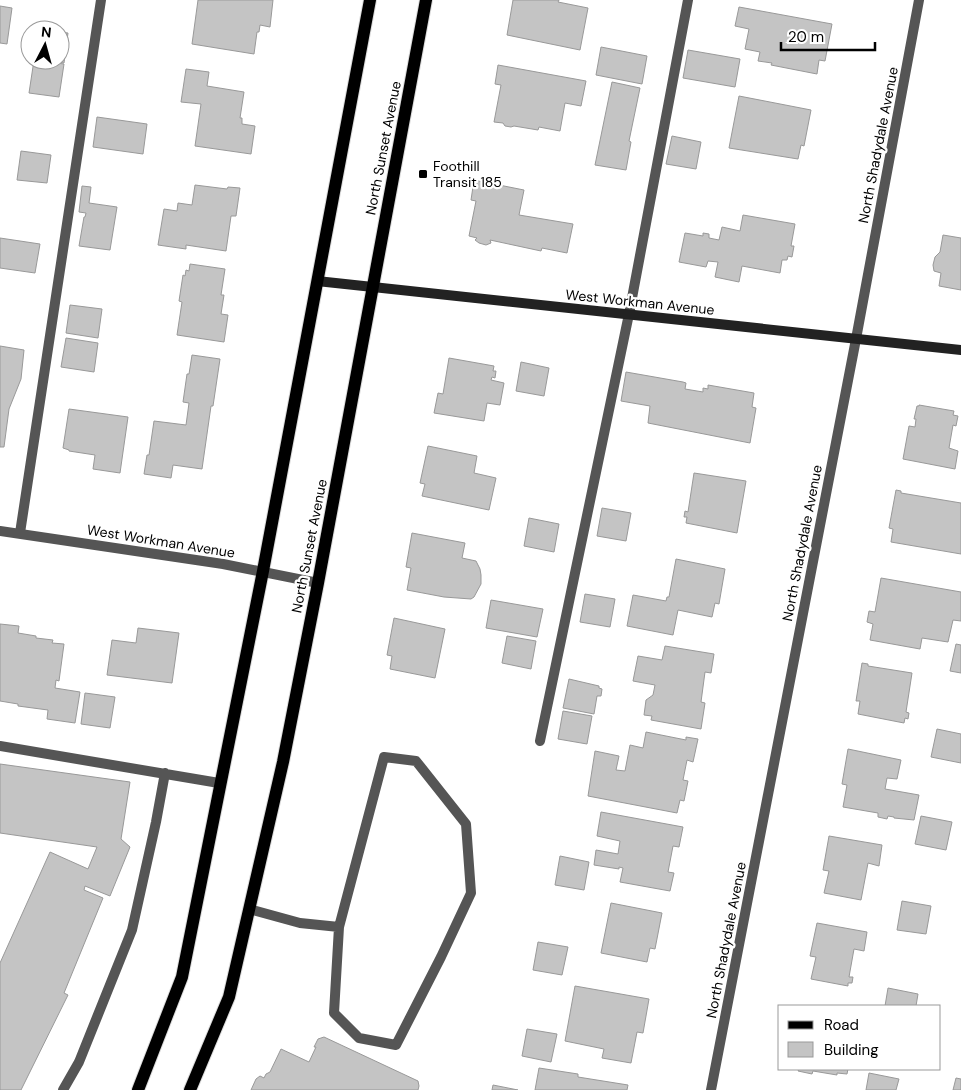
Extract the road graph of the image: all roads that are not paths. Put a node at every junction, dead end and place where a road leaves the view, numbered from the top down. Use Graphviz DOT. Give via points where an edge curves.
graph roads {
  1 [pos="100,0"];
  2 [pos="370,0"];
  3 [pos="426,0"];
  4 [pos="688,0"];
  5 [pos="919,0"];
  6 [pos="317,281"];
  7 [pos="372,287"];
  8 [pos="629,314"];
  9 [pos="856,339"];
  10 [pos="961,350"];
  11 [pos="0,531"];
  12 [pos="20,533"];
  13 [pos="262,572"];
  14 [pos="318,583"];
  15 [pos="540,741"];
  16 [pos="0,746"];
  17 [pos="165,773"];
  18 [pos="219,783"];
  19 [pos="249,909"];
  20 [pos="339,927"];
  21 [pos="63,1090"];
  22 [pos="138,1090"];
  23 [pos="190,1090"];
  24 [pos="711,1090"];
  1 -- 12 [label="street"];
  2 -- 6 [label="main road"];
  3 -- 7 [label="main road, North Sunset Avenue"];
  4 -- 8 [label="street"];
  5 -- 9 [label="street, North Shadydale Avenue"];
  6 -- 7 [label="street, West Workman Avenue"];
  6 -- 13 [label="main road"];
  7 -- 8 [label="street, West Workman Avenue"];
  7 -- 14 [label="main road, North Sunset Avenue"];
  8 -- 9 [label="street, West Workman Avenue"];
  8 -- 15 [label="street"];
  9 -- 10 [label="street, West Workman Avenue"];
  9 -- 24 [label="street, North Shadydale Avenue"];
  11 -- 12 [label="street, West Workman Avenue"];
  12 -- 13 [label="street, West Workman Avenue"];
  13 -- 14 [label="street, West Workman Avenue"];
  13 -- 18 [label="main road"];
  14 -- 19 [label="main road, North Sunset Avenue" via="283,762"];
  16 -- 17 [label="street"];
  17 -- 18 [label="street"];
  17 -- 21 [label="street" via="132,930 79,1062"];
  18 -- 22 [label="main road" via="182,978"];
  19 -- 20 [label="street" via="300,923"];
  19 -- 23 [label="main road, North Sunset Avenue" via="229,997"];
  20 -- 20 [label="street" via="334,1014 359,1038 396,1045 471,893 466,824 416,761 384,757"];
}
